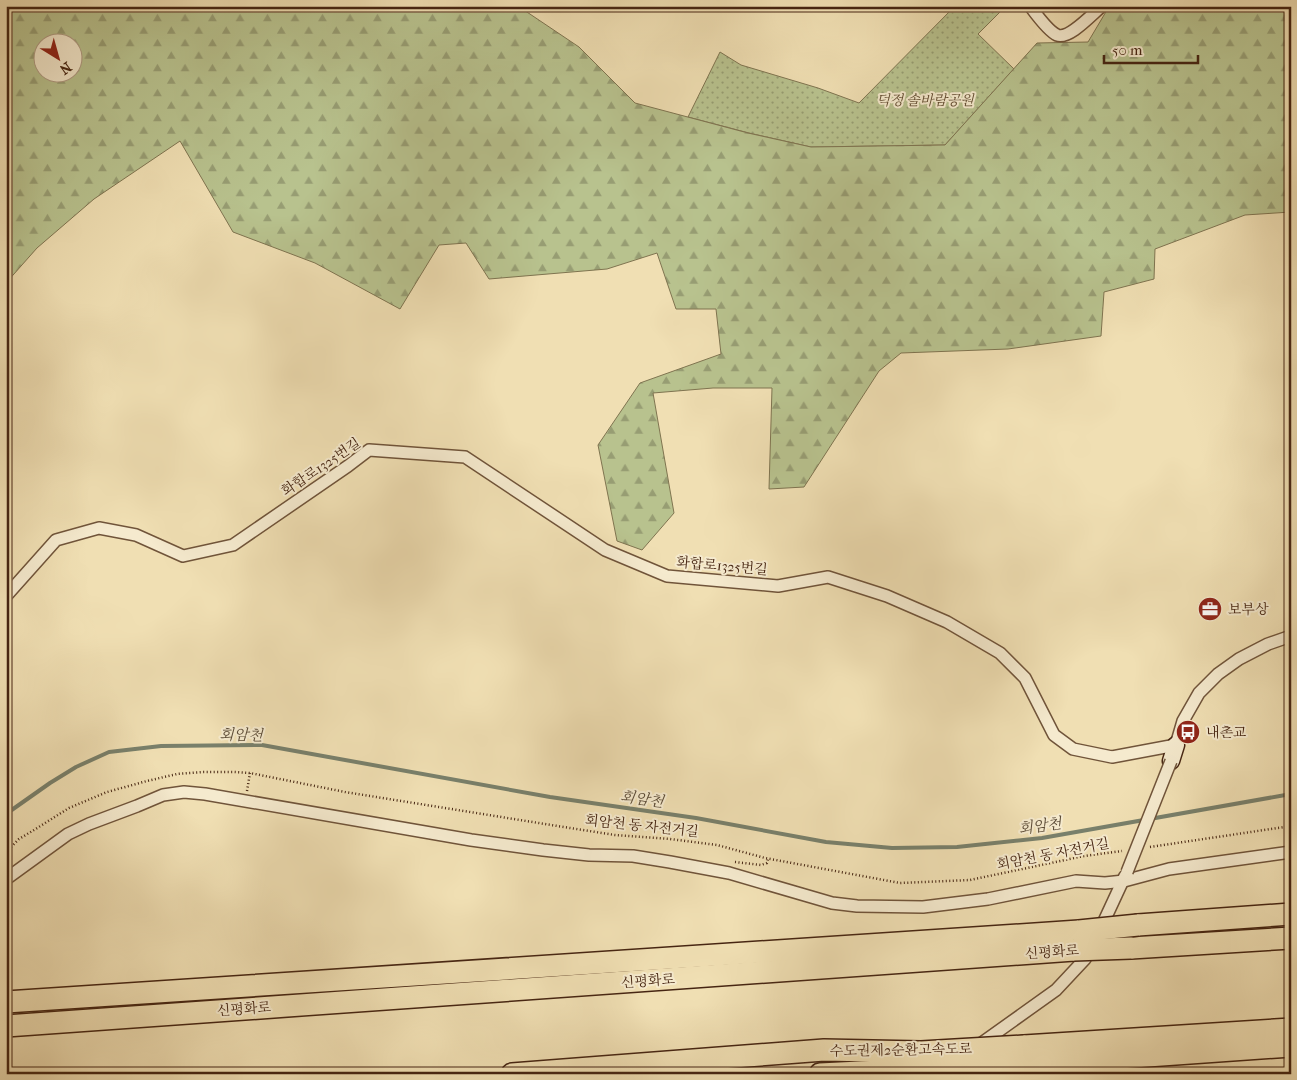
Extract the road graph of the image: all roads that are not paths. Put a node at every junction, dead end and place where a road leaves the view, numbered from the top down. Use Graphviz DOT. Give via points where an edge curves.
graph roads {
  1 [pos="1030,6"];
  2 [pos="1102,6"];
  3 [pos="6,596"];
  4 [pos="1291,636"];
  5 [pos="1173,753"];
  6 [pos="1291,852"];
  7 [pos="1125,876"];
  8 [pos="6,878"];
  9 [pos="1291,914"];
  10 [pos="1291,938"];
  11 [pos="1076,941"];
  12 [pos="6,1002"];
  13 [pos="6,1026"];
  14 [pos="1291,1029"];
  15 [pos="1291,1046"];
  16 [pos="1022,1056"];
  17 [pos="921,1061"];
  18 [pos="512,1074"];
  19 [pos="820,1074"];
  20 [pos="943,1074"];
  1 -- 2 [label="street" via="1051,31 1062,36 1072,32"];
  3 -- 5 [label="street, 화합로1325번길" via="56,540 99,528 136,535 183,556 233,545 368,450 465,457 605,550 667,576 778,586 828,577 887,596 947,622 1000,653 1025,678 1054,735 1073,749 1112,757"];
  4 -- 5 [label="street" via="1239,659 1218,674 1199,693 1183,721"];
  5 -- 7 [label="street, bridge"];
  6 -- 7 [label="street"];
  7 -- 8 [label="street" via="1105,883 1076,881 988,899 923,907 857,906 832,903 729,873 670,862 480,842 184,792 163,796 68,834"];
  7 -- 20 [label="street" via="1085,959 1056,990"];
  9 -- 11 [label="highway, 신평화로, bridge" via="1138,925"];
  10 -- 11 [label="highway, 신평화로, bridge" via="1131,948"];
  11 -- 12 [label="highway, 신평화로"];
  11 -- 13 [label="highway, 신평화로"];
  14 -- 16 [label="highway, 수도권제2순환고속도로"];
  15 -- 16 [label="highway, 수도권제2순환고속도로"];
  16 -- 17 [label="highway, 수도권제2순환고속도로, bridge"];
  17 -- 18 [label="highway, 수도권제2순환고속도로" via="824,1050"];
  17 -- 19 [label="highway, 수도권제2순환고속도로"];
}
